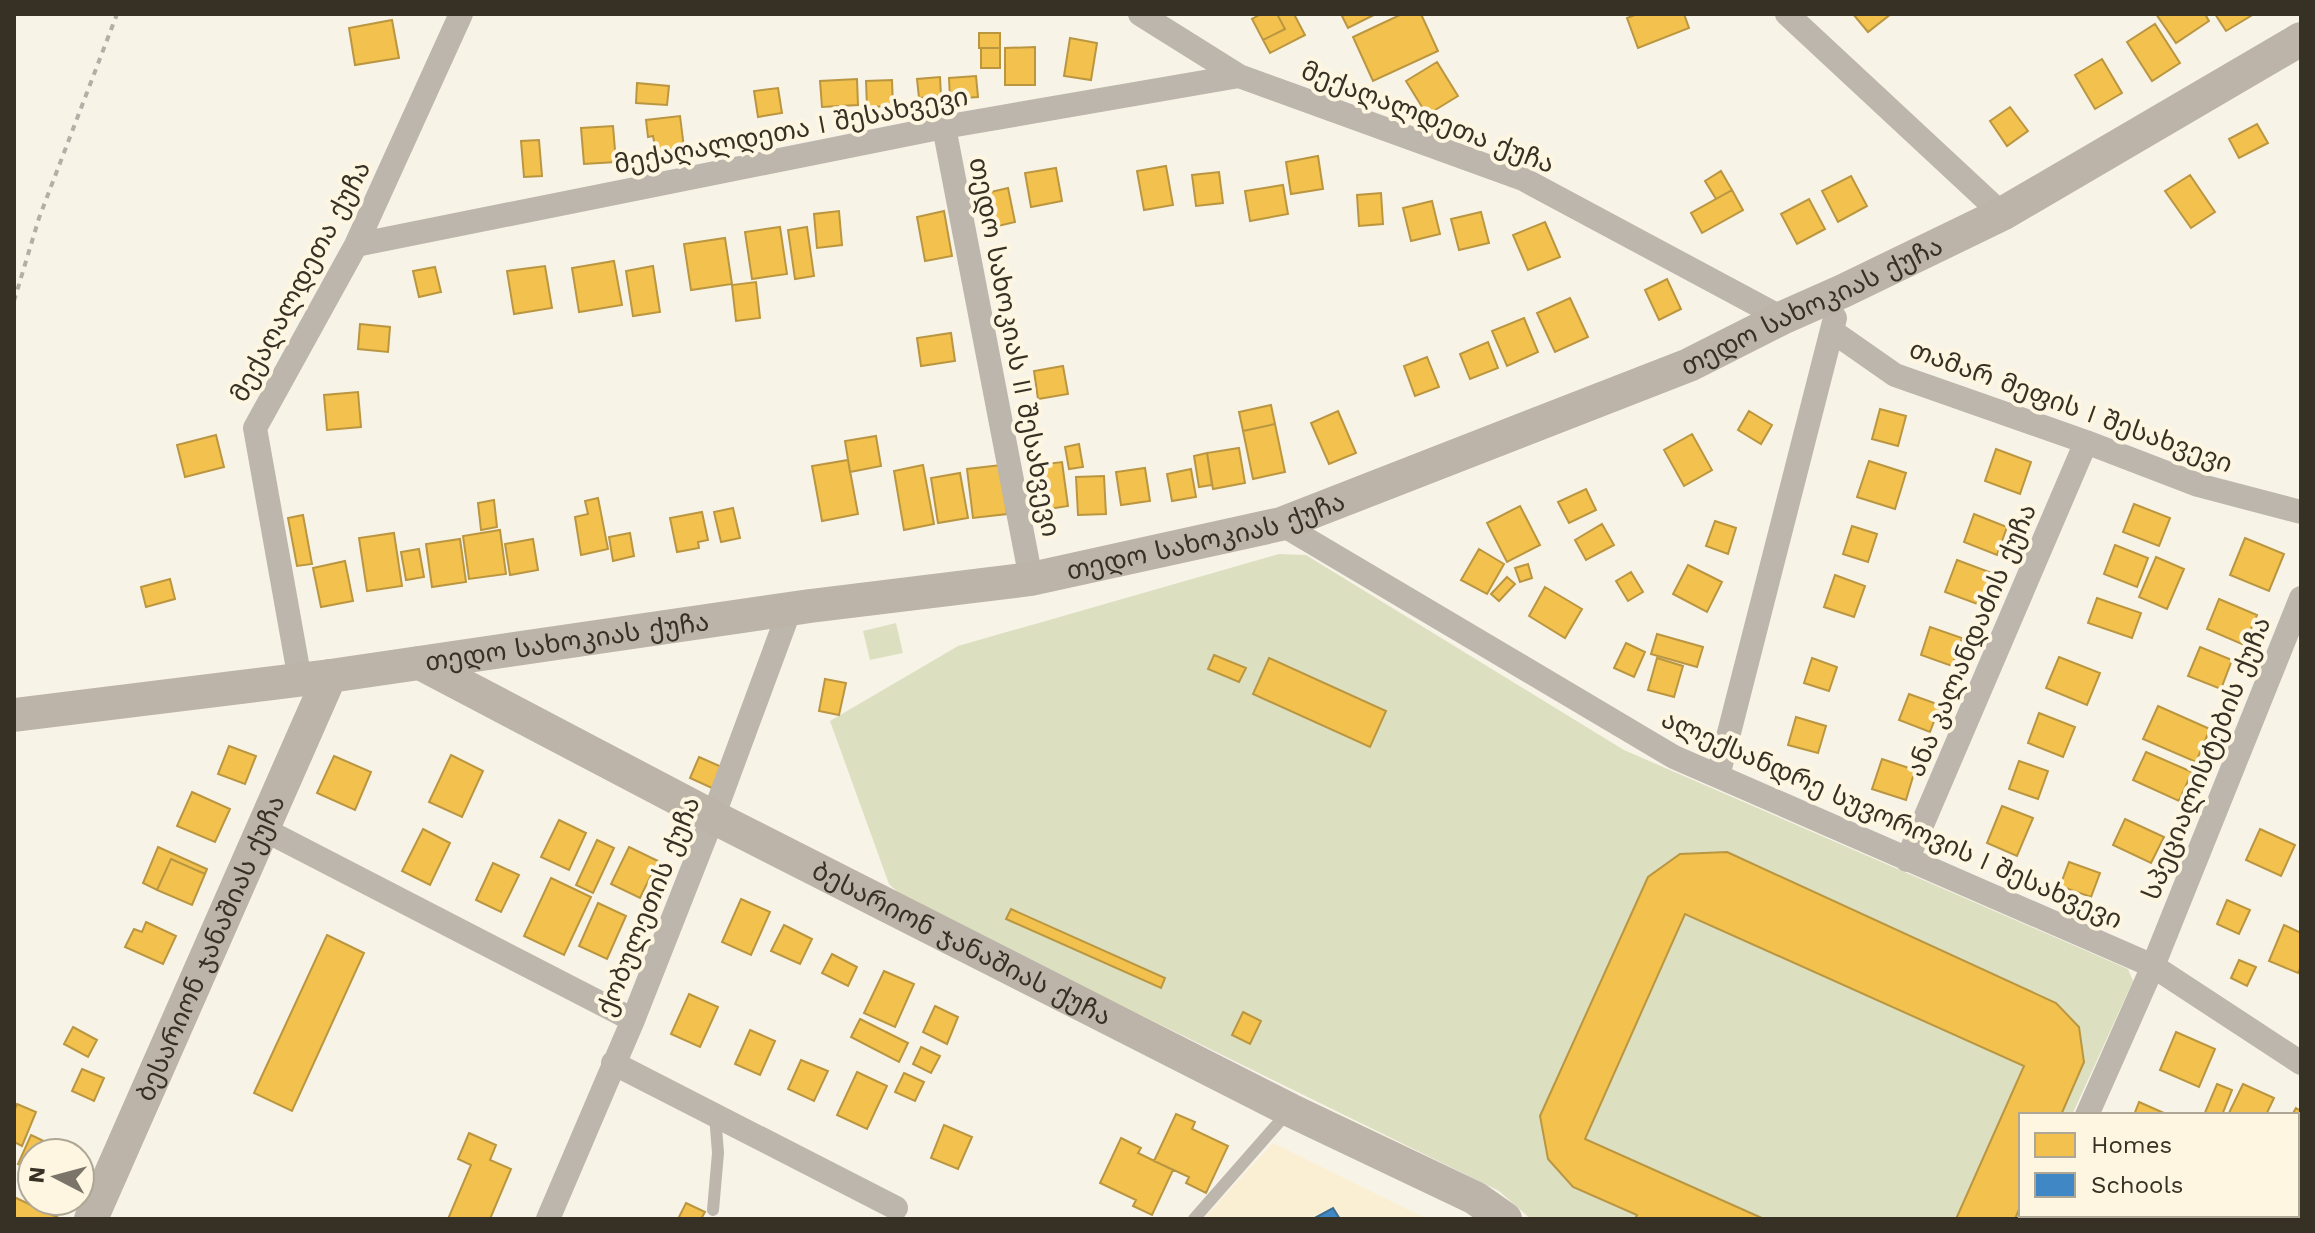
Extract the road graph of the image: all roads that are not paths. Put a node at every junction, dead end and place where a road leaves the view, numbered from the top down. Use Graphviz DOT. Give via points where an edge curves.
graph roads {
  1 [pos="461,14"];
  2 [pos="1140,14"];
  3 [pos="1787,14"];
  4 [pos="2301,39"];
  5 [pos="1239,76"];
  6 [pos="944,127"];
  7 [pos="2002,214"];
  8 [pos="356,245"];
  9 [pos="1843,291"];
  10 [pos="1782,318"];
  11 [pos="1832,331"];
  12 [pos="2086,442"];
  13 [pos="2301,512"];
  14 [pos="1281,524"];
  15 [pos="1031,579"];
  16 [pos="790,609"];
  17 [pos="2298,615"];
  18 [pos="420,663"];
  19 [pos="315,678"];
  20 [pos="14,715"];
  21 [pos="1718,776"];
  22 [pos="713,817"];
  23 [pos="263,829"];
  24 [pos="1907,860"];
  25 [pos="2153,966"];
  26 [pos="633,1020"];
  27 [pos="613,1063"];
  28 [pos="2301,1063"];
  29 [pos="1290,1110"];
  30 [pos="2088,1113"];
  31 [pos="715,1115"];
  32 [pos="896,1208"];
  33 [pos="713,1210"];
  34 [pos="91,1219"];
  35 [pos="548,1219"];
  36 [pos="1194,1219"];
  37 [pos="1505,1219"];
  1 -- 8 [label="street, მექაღალდეთა ქუჩა"];
  2 -- 5 [label="street, მექაღალდეთა ქუჩა"];
  3 -- 7 [label="street"];
  4 -- 7 [label="street, თედო სახოკიას ქუჩა"];
  5 -- 6 [label="street, მექაღალდეთა I შესახვევი"];
  5 -- 10 [label="street, მექაღალდეთა ქუჩა" via="1523,179"];
  6 -- 8 [label="street, მექაღალდეთა I შესახვევი"];
  6 -- 15 [label="street, თედო სახოკიას II შესახვევი"];
  7 -- 9 [label="street, თედო სახოკიას ქუჩა"];
  8 -- 19 [label="street, მექაღალდეთა ქუჩა" via="255,428"];
  9 -- 10 [label="street, თედო სახოკიას ქუჩა"];
  9 -- 11 [label="street"];
  10 -- 14 [label="street, თედო სახოკიას ქუჩა" via="1689,365"];
  11 -- 12 [label="street, თამარ მეფის I შესახვევი" via="1895,375"];
  11 -- 21 [label="street"];
  12 -- 13 [label="street, თამარ მეფის I შესახვევი" via="2198,485"];
  12 -- 24 [label="street, ანა კალანდაძის ქუჩა"];
  14 -- 15 [label="street, თედო სახოკიას ქუჩა"];
  14 -- 21 [label="street, ალექსანდრე სუვოროვის I შესახვევი" via="1674,757"];
  15 -- 16 [label="street, თედო სახოკიას ქუჩა"];
  16 -- 18 [label="street, თედო სახოკიას ქუჩა"];
  16 -- 22 [label="street, ქობულეთის ქუჩა"];
  17 -- 25 [label="street, სპეციალისტების ქუჩა"];
  18 -- 19 [label="street, თედო სახოკიას ქუჩა"];
  18 -- 22 [label="street, ბესარიონ ჯანაშიას ქუჩა"];
  19 -- 20 [label="street, თედო სახოკიას ქუჩა"];
  19 -- 23 [label="street, ბესარიონ ჯანაშიას ქუჩა"];
  21 -- 24 [label="street, ალექსანდრე სუვოროვის I შესახვევი"];
  22 -- 26 [label="street, ქობულეთის ქუჩა"];
  22 -- 29 [label="street, ბესარიონ ჯანაშიას ქუჩა"];
  23 -- 26 [label="street"];
  23 -- 34 [label="street, ბესარიონ ჯანაშიას ქუჩა"];
  24 -- 25 [label="street, ალექსანდრე სუვოროვის I შესახვევი"];
  25 -- 28 [label="street, ალექსანდრე სუვოროვის I შესახვევი"];
  25 -- 30 [label="street, სპეციალისტების ქუჩა"];
  26 -- 27 [label="street, ქობულეთის ქუჩა"];
  27 -- 31 [label="street"];
  27 -- 35 [label="street, ქობულეთის ქუჩა"];
  29 -- 36 [label="lane"];
  29 -- 37 [label="street, ბესარიონ ჯანაშიას ქუჩა" via="1475,1198"];
  31 -- 32 [label="street"];
  31 -- 33 [label="lane"];
}
